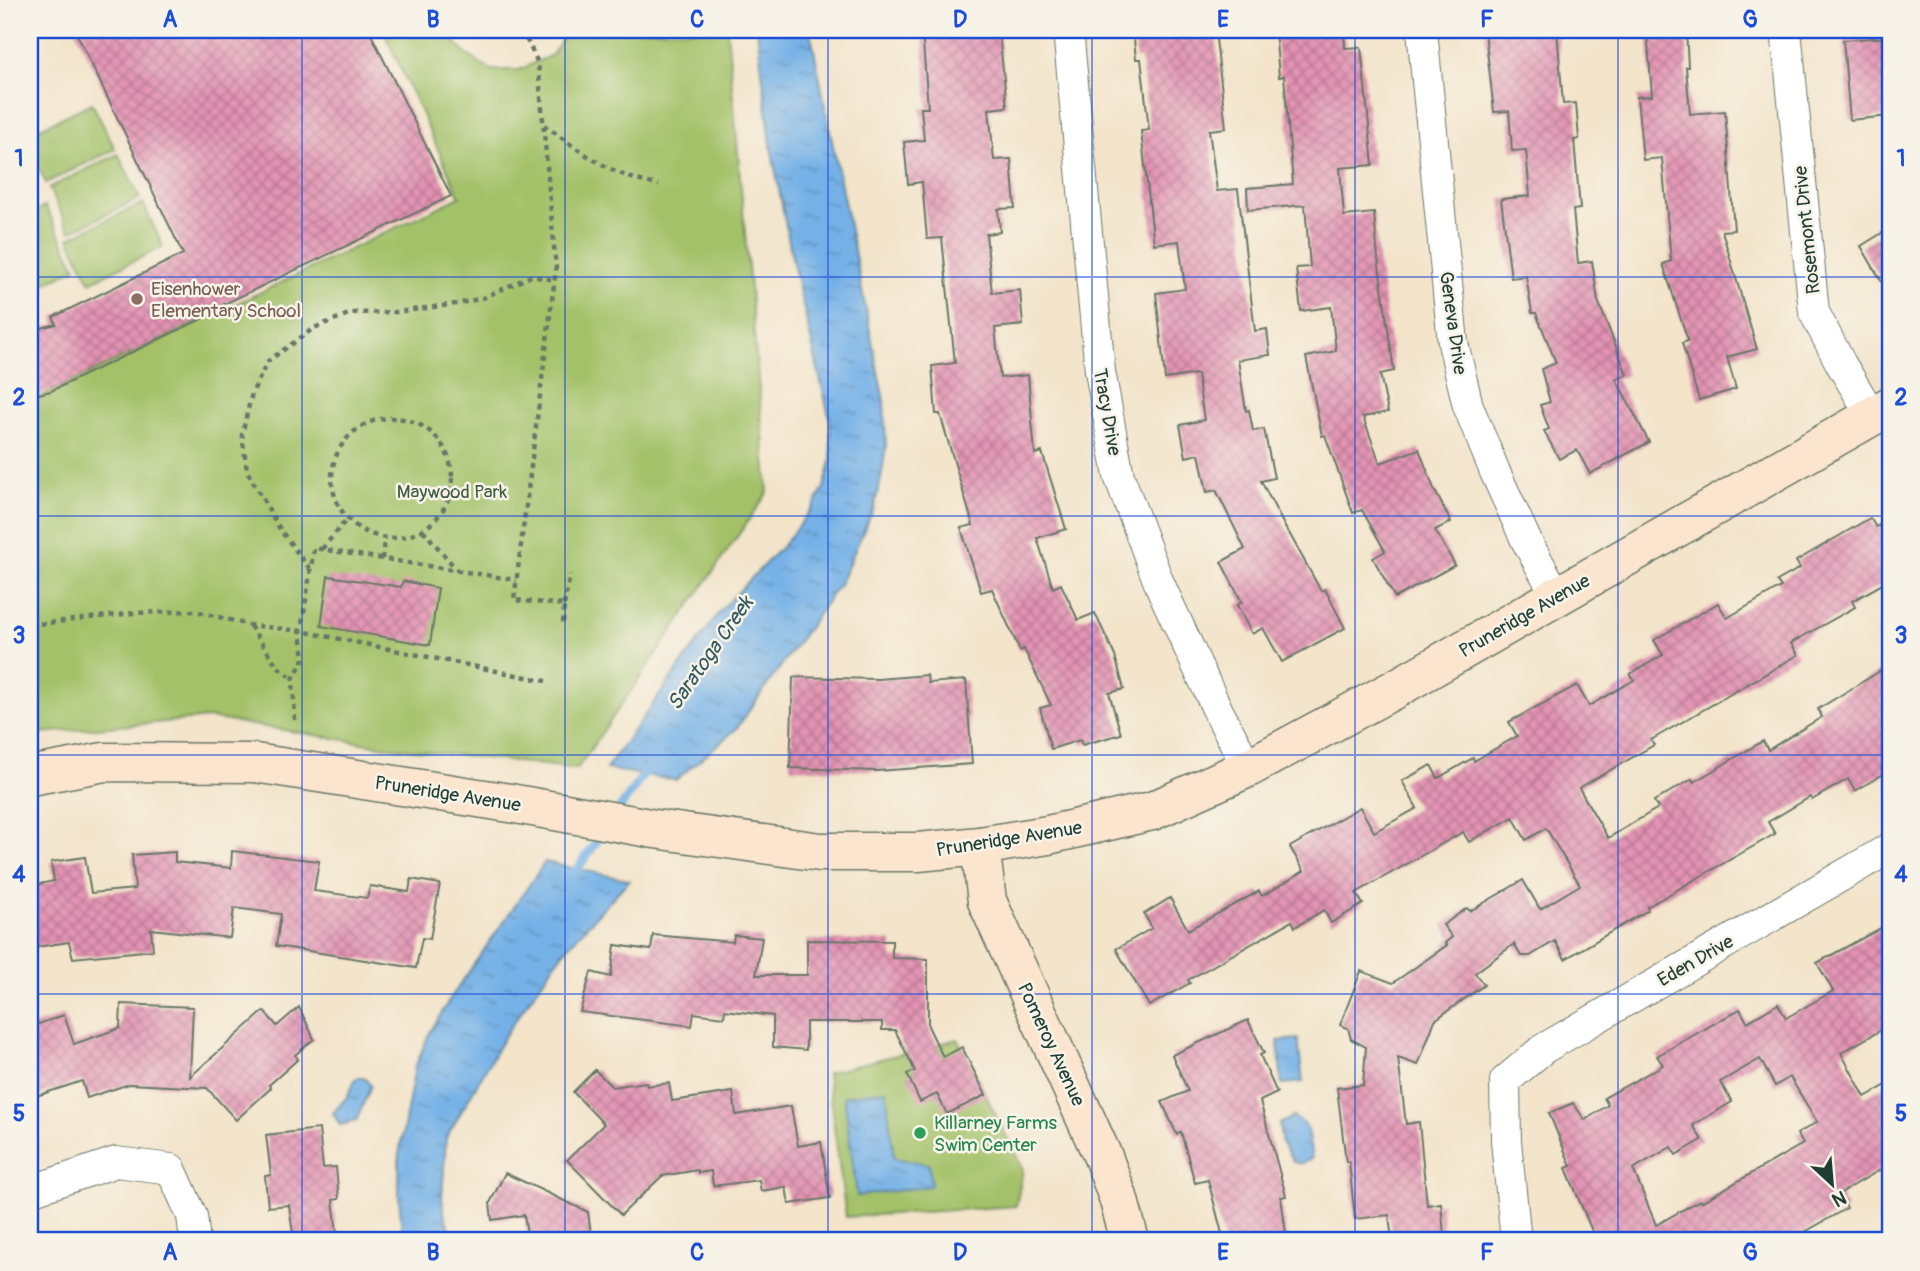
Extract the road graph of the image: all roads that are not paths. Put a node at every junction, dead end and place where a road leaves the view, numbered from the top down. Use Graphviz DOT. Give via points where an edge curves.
graph roads {
  1 [pos="1068,30"];
  2 [pos="1422,30"];
  3 [pos="1786,30"];
  4 [pos="1881,411"];
  5 [pos="1557,596"];
  6 [pos="1248,768"];
  7 [pos="30,776"];
  8 [pos="980,846"];
  9 [pos="1890,848"];
  10 [pos="30,1191"];
  11 [pos="1123,1240"];
  12 [pos="195,1241"];
  13 [pos="1516,1241"];
  1 -- 6 [label="street, Tracy Drive" via="1100,371 1119,475 1159,583"];
  2 -- 5 [label="street, Geneva Drive" via="1453,343 1468,406 1526,540"];
  3 -- 4 [label="street, Rosemont Drive" via="1814,312 1841,364"];
  4 -- 5 [label="main road, Pruneridge Avenue"];
  5 -- 6 [label="main road, Pruneridge Avenue"];
  6 -- 8 [label="main road, Pruneridge Avenue" via="1152,810"];
  7 -- 8 [label="main road, Pruneridge Avenue" via="104,762 256,763 655,830 820,852 918,852"];
  8 -- 11 [label="main road, Pomeroy Avenue" via="986,901 1103,1157 1118,1197"];
  9 -- 13 [label="street, Eden Drive" via="1543,1049 1505,1081"];
  10 -- 12 [label="street" via="116,1162 171,1169 192,1216"];
}
